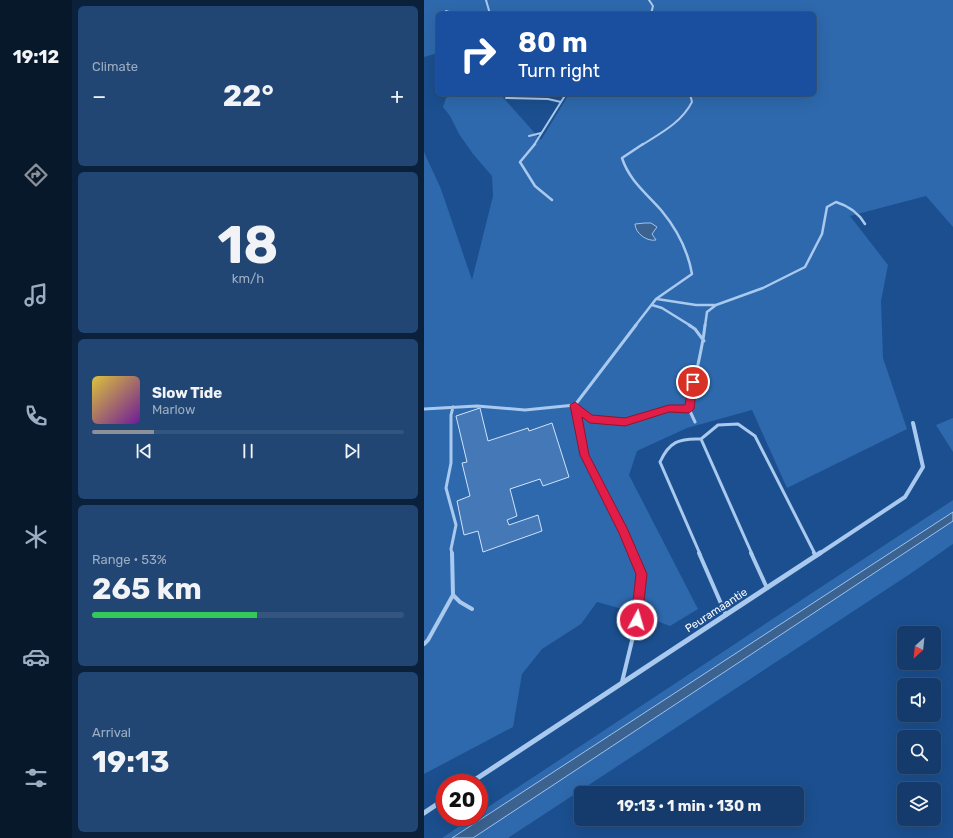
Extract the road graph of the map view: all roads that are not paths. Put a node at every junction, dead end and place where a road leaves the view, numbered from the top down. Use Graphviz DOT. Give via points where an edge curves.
graph roads {
  1 [pos="486,0"];
  2 [pos="649,0"];
  3 [pos="489,12"];
  4 [pos="652,12"];
  5 [pos="565,96"];
  6 [pos="690,96"];
  7 [pos="506,98"];
  8 [pos="561,102"];
  9 [pos="541,133"];
  10 [pos="529,136"];
  11 [pos="552,200"];
  12 [pos="865,224"];
  13 [pos="656,299"];
  14 [pos="652,305"];
  15 [pos="716,305"];
  16 [pos="704,341"];
  17 [pos="575,405"];
  18 [pos="453,407"];
  19 [pos="424,409"];
  20 [pos="689,409"];
  21 [pos="695,422"];
  22 [pos="913,423"];
  23 [pos="701,439"];
  24 [pos="816,556"];
  25 [pos="767,588"];
  26 [pos="453,595"];
  27 [pos="472,609"];
  28 [pos="726,615"];
  29 [pos="424,644"];
  30 [pos="621,684"];
  31 [pos="484,774"];
  32 [pos="436,805"];
  33 [pos="424,813"];
  1 -- 3 [label="lane"];
  2 -- 4 [label="lane" via="653,6"];
  5 -- 8 [label="lane"];
  6 -- 13 [label="lane" via="692,102 679,121 622,158 628,174 670,222 691,263 692,274"];
  7 -- 8 [label="lane" via="548,98"];
  8 -- 9 [label="lane"];
  9 -- 10 [label="lane"];
  9 -- 11 [label="lane" via="534,147 520,162 535,186"];
  12 -- 15 [label="lane" via="859,214 847,204 836,202 827,207 822,234 805,267 763,288"];
  13 -- 14 [label="lane"];
  13 -- 15 [label="lane"];
  14 -- 16 [label="lane" via="662,308 695,329"];
  14 -- 17 [label="lane"];
  15 -- 16 [label="lane" via="707,312"];
  16 -- 20 [label="lane"];
  17 -- 18 [label="lane" via="525,410"];
  17 -- 20 [label="lane" via="590,419 625,422 669,408"];
  17 -- 30 [label="lane" via="584,455 623,531 641,574 637,620"];
  18 -- 19 [label="lane"];
  18 -- 26 [label="lane" via="451,464 446,488 456,525 451,549"];
  20 -- 21 [label="lane"];
  22 -- 24 [label="street, Peuramaantie" via="923,467 905,497"];
  23 -- 24 [label="lane" via="718,425 738,424 755,436"];
  23 -- 25 [label="lane"];
  23 -- 28 [label="lane" via="677,440 664,452 660,462"];
  24 -- 25 [label="street, Peuramaantie"];
  25 -- 28 [label="street, Peuramaantie"];
  26 -- 27 [label="lane"];
  26 -- 29 [label="lane"];
  28 -- 30 [label="street, Peuramaantie"];
  30 -- 31 [label="street, Peuramaantie"];
  32 -- 33 [label="street"];
}
